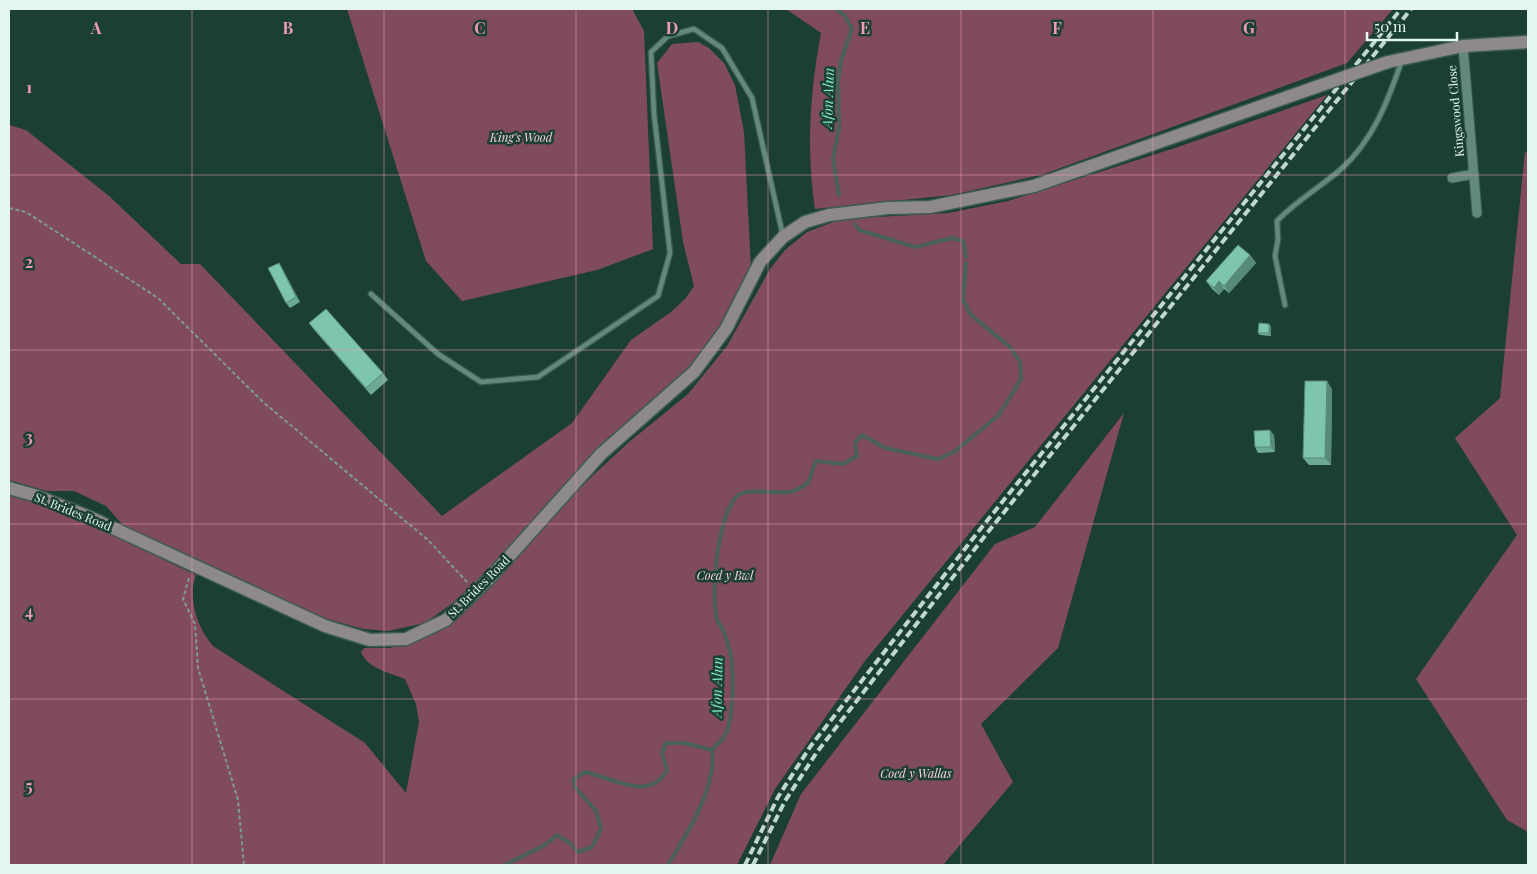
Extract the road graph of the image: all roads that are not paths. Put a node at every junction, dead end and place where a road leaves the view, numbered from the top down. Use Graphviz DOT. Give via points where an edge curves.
graph roads {
  1 [pos="1528,42"];
  2 [pos="1463,46"];
  3 [pos="1403,57"];
  4 [pos="1474,174"];
  5 [pos="1452,178"];
  6 [pos="1477,213"];
  7 [pos="783,238"];
  8 [pos="371,294"];
  9 [pos="1285,305"];
  10 [pos="9,488"];
  1 -- 2 [label="main road"];
  2 -- 3 [label="main road"];
  2 -- 4 [label="street, Kingswood Close"];
  3 -- 7 [label="main road, St. Brides Road, bridge" via="1034,186 930,207 829,215 805,222"];
  3 -- 9 [label="lane" via="1371,135 1341,169 1277,221 1276,256"];
  4 -- 5 [label="street"];
  4 -- 6 [label="street, Kingswood Close"];
  7 -- 8 [label="lane" via="752,98 722,48 694,29 668,36 651,52 654,114 670,253 658,296 538,377 481,382 438,354"];
  7 -- 10 [label="main road, St. Brides Road" via="760,262 726,329 694,372 601,454 446,620 406,639 370,640 325,626 87,516"];
}
